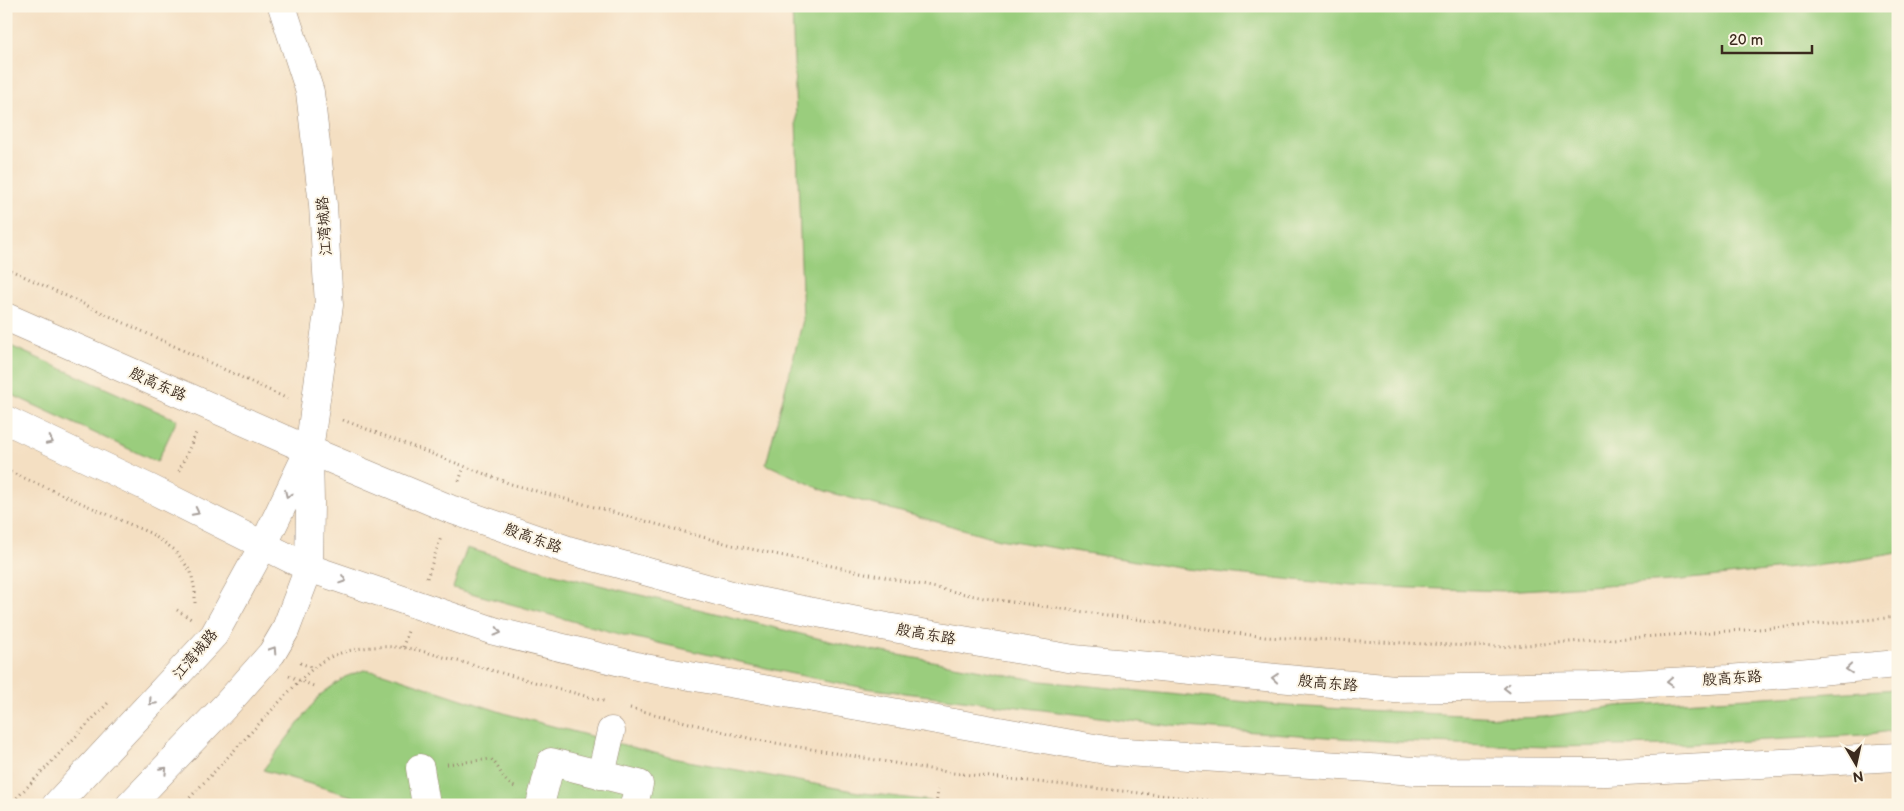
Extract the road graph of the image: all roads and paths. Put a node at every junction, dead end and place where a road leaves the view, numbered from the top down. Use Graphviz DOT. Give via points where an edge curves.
graph roads {
  1 [pos="282,6"];
  2 [pos="6,268"];
  3 [pos="6,317"];
  4 [pos="208,406"];
  5 [pos="314,409"];
  6 [pos="6,420"];
  7 [pos="308,450"];
  8 [pos="464,467"];
  9 [pos="6,470"];
  10 [pos="167,497"];
  11 [pos="450,509"];
  12 [pos="150,533"];
  13 [pos="263,546"];
  14 [pos="309,568"];
  15 [pos="417,606"];
  16 [pos="1898,618"];
  17 [pos="183,625"];
  18 [pos="403,647"];
  19 [pos="1898,664"];
  20 [pos="111,699"];
  21 [pos="611,703"];
  22 [pos="616,718"];
  23 [pos="1898,757"];
  24 [pos="420,768"];
  25 [pos="601,775"];
  26 [pos="938,790"];
  27 [pos="541,800"];
  28 [pos="1898,804"];
  29 [pos="10,805"];
  30 [pos="56,805"];
  31 [pos="130,805"];
  32 [pos="183,805"];
  33 [pos="426,805"];
  34 [pos="634,805"];
  35 [pos="936,805"];
  36 [pos="1253,805"];
  37 [pos="1886,805"];
  1 -- 5 [label="main road, 江湾城路" via="310,92 323,205 329,305"];
  2 -- 5 [label="path"];
  3 -- 4 [label="main road, 殷高东路"];
  4 -- 7 [label="main road, 殷高东路"];
  4 -- 10 [label="path"];
  5 -- 7 [label="main road, 江湾城路"];
  5 -- 8 [label="path"];
  6 -- 10 [label="main road, one-way"];
  7 -- 11 [label="main road, 殷高东路"];
  7 -- 13 [label="main road, 江湾城路, one-way"];
  7 -- 14 [label="main road, 江湾城路"];
  8 -- 11 [label="path"];
  8 -- 16 [label="path" via="511,484 732,545 984,598 1265,636 1497,648"];
  9 -- 12 [label="path"];
  10 -- 12 [label="path"];
  10 -- 13 [label="main road, one-way"];
  11 -- 15 [label="path"];
  19 -- 11 [label="main road, 殷高东路, one-way" via="1710,680 1591,686 1395,689 1074,659 887,627 739,597 568,550"];
  12 -- 17 [label="path" via="175,550 191,572 196,605"];
  13 -- 14 [label="main road"];
  13 -- 30 [label="main road, 江湾城路, one-way" via="214,635"];
  14 -- 15 [label="main road, one-way"];
  31 -- 14 [label="main road, 江湾城路, one-way" via="272,653 285,631"];
  15 -- 18 [label="path"];
  15 -- 23 [label="main road, one-way" via="494,631 645,668 1111,751 1416,771 1607,772"];
  18 -- 21 [label="path"];
  18 -- 32 [label="path" via="346,650 320,662"];
  20 -- 29 [label="path"];
  22 -- 25 [label="main road"];
  22 -- 36 [label="path" via="943,771"];
  24 -- 27 [label="path" via="491,759 499,765 508,784"];
  24 -- 33 [label="main road"];
  25 -- 27 [label="main road" via="550,762"];
  25 -- 34 [label="main road" via="639,784"];
  26 -- 35 [label="path"];
  28 -- 37 [label="path"];
}
